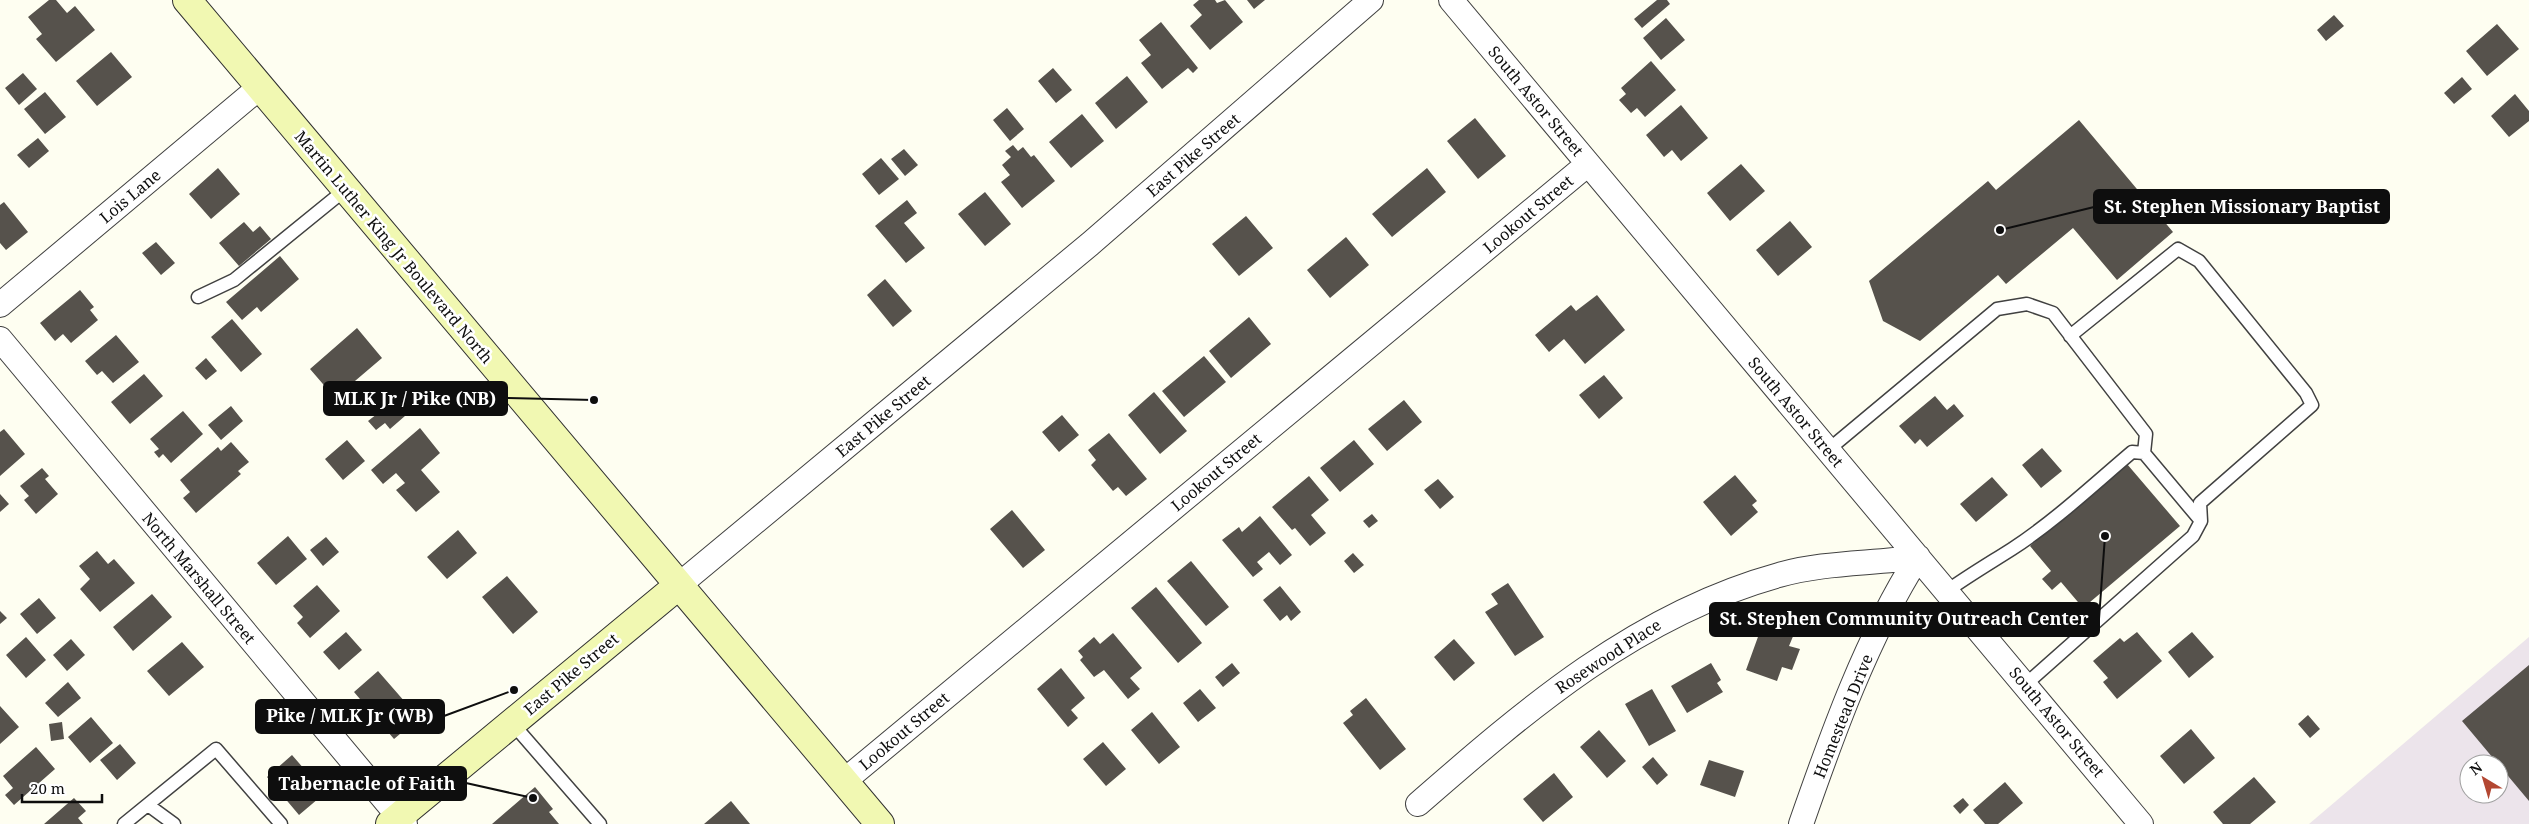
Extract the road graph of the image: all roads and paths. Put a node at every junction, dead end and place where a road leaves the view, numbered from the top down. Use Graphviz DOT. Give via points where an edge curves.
graph roads {
  1 [pos="187,0"];
  2 [pos="1370,0"];
  3 [pos="1451,0"];
  4 [pos="260,87"];
  5 [pos="1588,164"];
  6 [pos="346,189"];
  7 [pos="198,297"];
  8 [pos="0,305"];
  9 [pos="2070,336"];
  10 [pos="0,339"];
  11 [pos="1828,450"];
  12 [pos="2144,453"];
  13 [pos="2201,521"];
  14 [pos="1918,557"];
  15 [pos="679,585"];
  16 [pos="1947,591"];
  17 [pos="2026,684"];
  18 [pos="512,723"];
  19 [pos="844,781"];
  20 [pos="1418,804"];
  21 [pos="148,805"];
  22 [pos="398,822"];
  23 [pos="124,824"];
  24 [pos="174,824"];
  25 [pos="281,824"];
  26 [pos="600,824"];
  27 [pos="880,824"];
  28 [pos="1801,824"];
  29 [pos="2141,824"];
  1 -- 4 [label="main road, Martin Luther King Jr Boulevard North"];
  2 -- 15 [label="street, East Pike Street" via="1090,244"];
  3 -- 5 [label="street, South Astor Street"];
  4 -- 6 [label="main road, Martin Luther King Jr Boulevard North"];
  4 -- 8 [label="street, Lois Lane"];
  5 -- 11 [label="street, South Astor Street"];
  5 -- 19 [label="street, Lookout Street"];
  6 -- 7 [label="lane" via="234,280"];
  6 -- 15 [label="main road, Martin Luther King Jr Boulevard North"];
  9 -- 11 [label="lane" via="2053,313 2027,304 1997,309"];
  9 -- 12 [label="lane" via="2146,434"];
  9 -- 13 [label="lane" via="2178,249 2199,261 2306,393 2312,405 2200,503"];
  10 -- 22 [label="street, North Marshall Street"];
  11 -- 14 [label="street, South Astor Street"];
  12 -- 13 [label="lane"];
  12 -- 16 [label="lane" via="2132,452 2054,518"];
  13 -- 17 [label="lane" via="2193,536"];
  14 -- 16 [label="street, South Astor Street"];
  14 -- 20 [label="street, Rosewood Place" via="1781,574 1727,592 1665,620 1608,652 1557,688"];
  14 -- 28 [label="street, Homestead Drive" via="1873,642 1831,741"];
  15 -- 18 [label="main road, East Pike Street"];
  15 -- 19 [label="main road, Martin Luther King Jr Boulevard North"];
  16 -- 17 [label="street, South Astor Street"];
  17 -- 29 [label="street, South Astor Street"];
  18 -- 22 [label="main road, East Pike Street"];
  18 -- 26 [label="lane"];
  19 -- 27 [label="main road, Martin Luther King Jr Boulevard North"];
  21 -- 23 [label="lane"];
  21 -- 24 [label="lane"];
  21 -- 25 [label="lane" via="216,749"];
}
